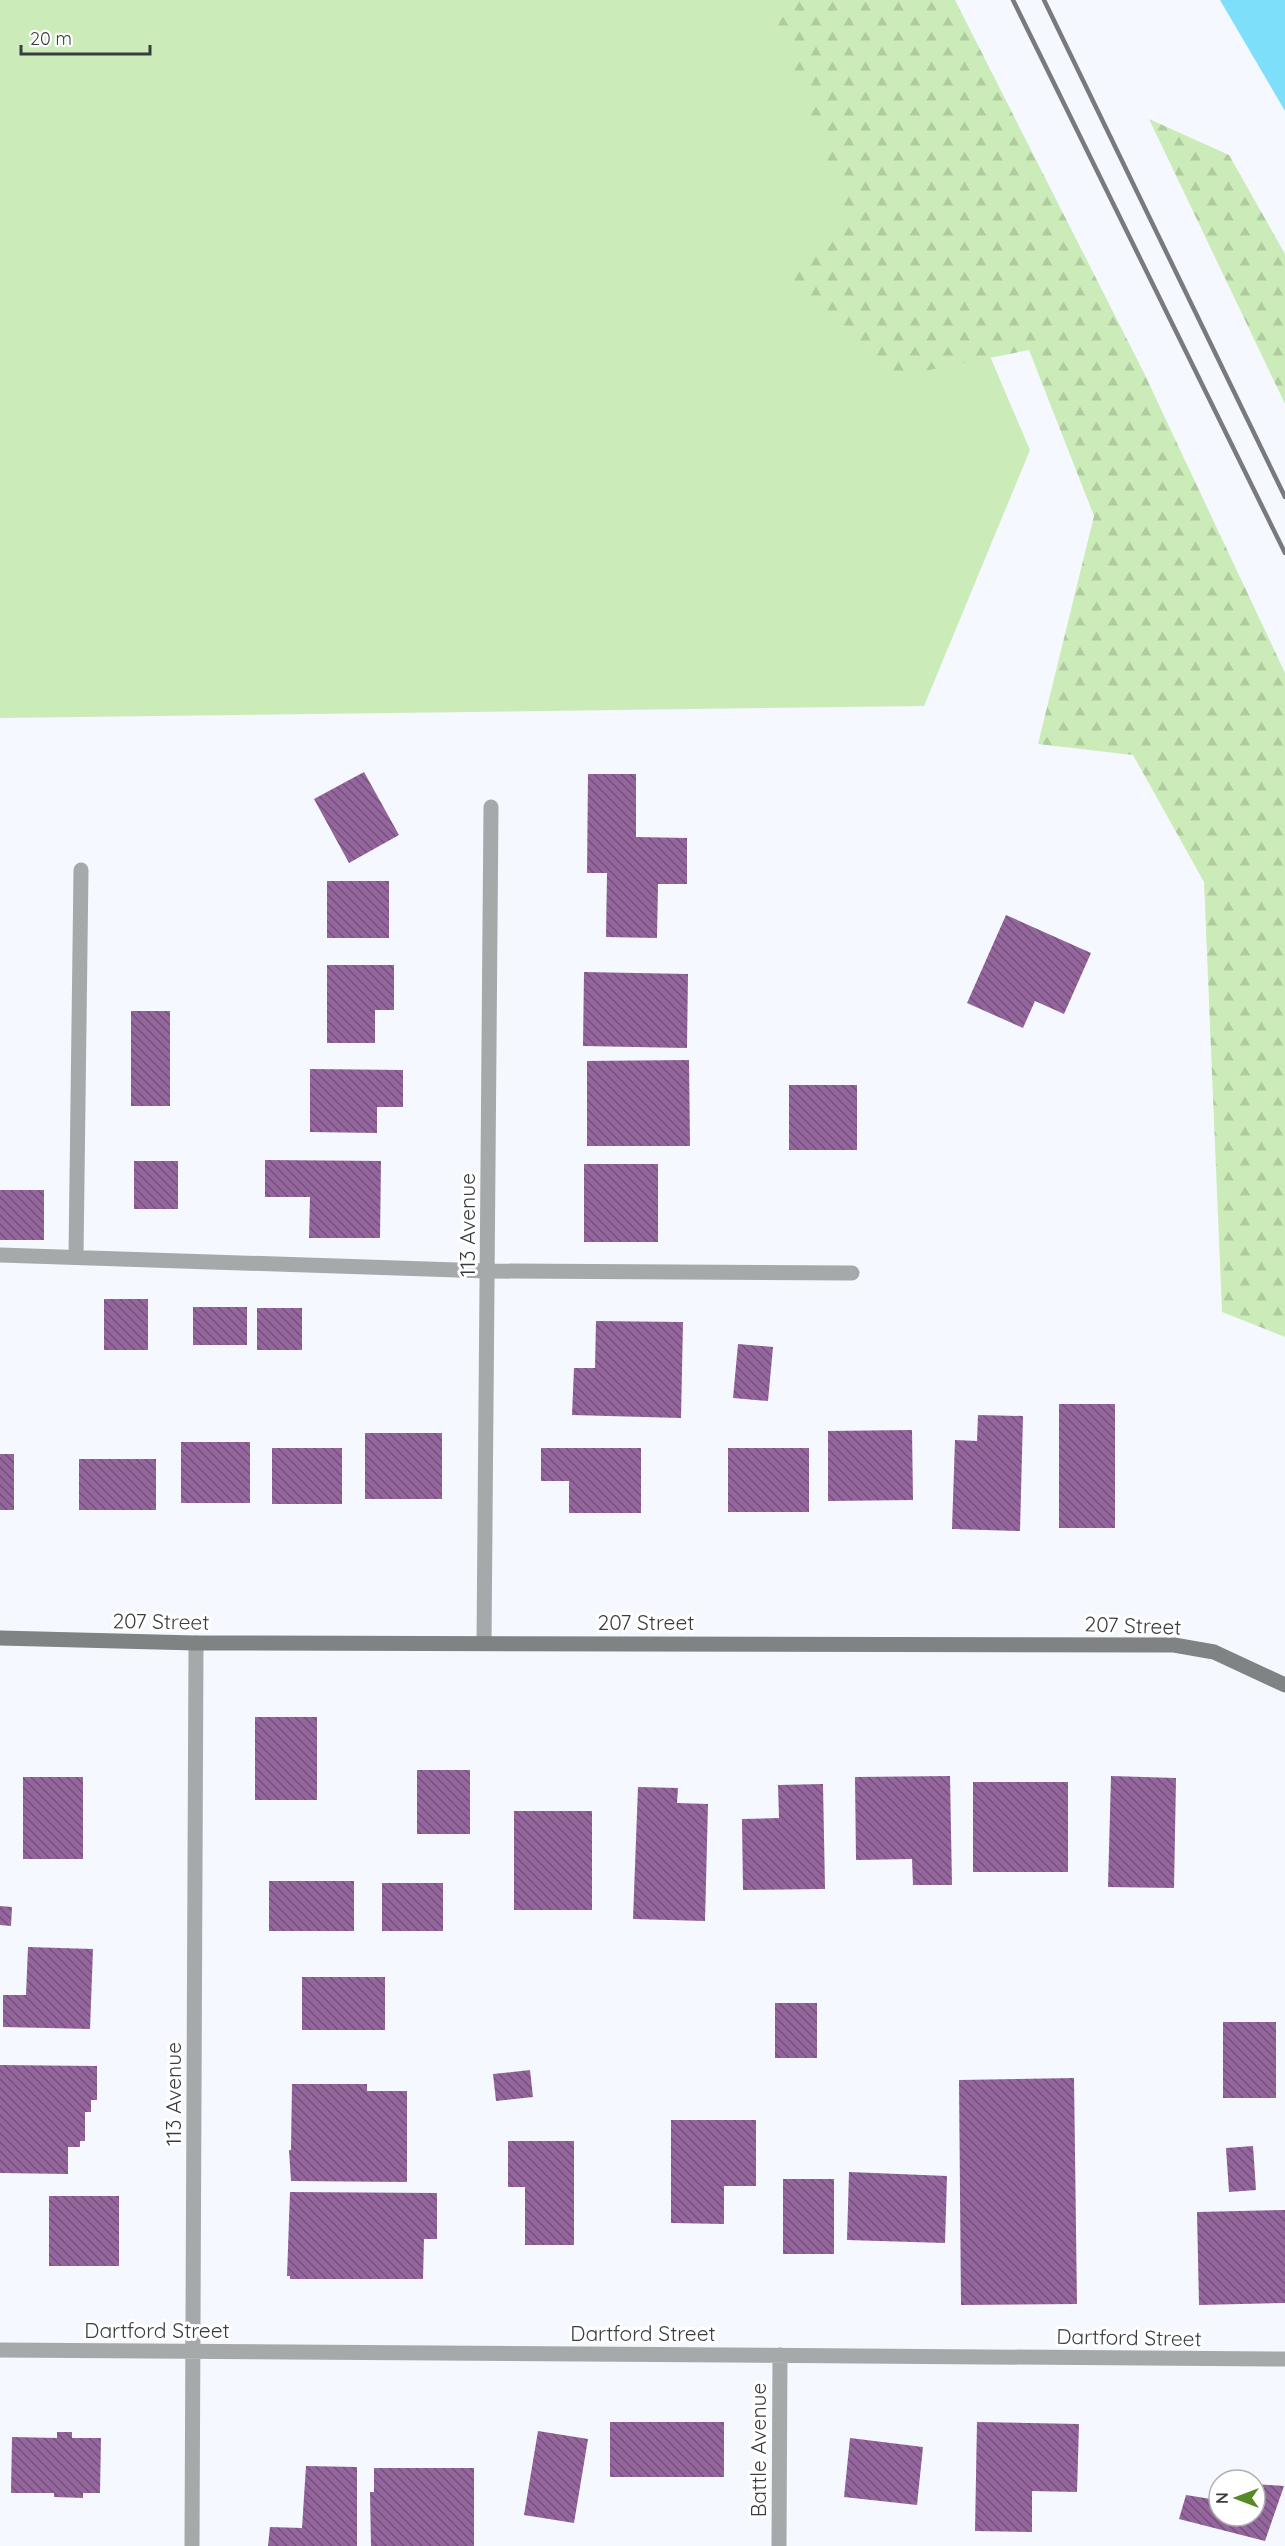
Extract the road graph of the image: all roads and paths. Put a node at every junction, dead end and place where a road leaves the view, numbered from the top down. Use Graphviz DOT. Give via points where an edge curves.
graph roads {
  1 [pos="491,807"];
  2 [pos="81,870"];
  3 [pos="0,1256"];
  4 [pos="76,1256"];
  5 [pos="487,1271"];
  6 [pos="852,1273"];
  7 [pos="0,1638"];
  8 [pos="484,1642"];
  9 [pos="196,1643"];
  10 [pos="1285,1685"];
  11 [pos="0,2350"];
  12 [pos="192,2352"];
  13 [pos="780,2355"];
  14 [pos="1285,2359"];
  15 [pos="192,2546"];
  16 [pos="779,2546"];
  1 -- 5 [label="street, 113 Avenue"];
  2 -- 4 [label="street"];
  3 -- 4 [label="street"];
  4 -- 5 [label="street"];
  5 -- 6 [label="street"];
  5 -- 8 [label="street, 113 Avenue"];
  7 -- 9 [label="street, 207 Street"];
  8 -- 9 [label="street, 207 Street"];
  8 -- 10 [label="street, 207 Street" via="1174,1645 1214,1652"];
  9 -- 12 [label="street, 113 Avenue"];
  11 -- 12 [label="street, Dartford Street"];
  12 -- 13 [label="street, Dartford Street"];
  12 -- 15 [label="street, 113 Avenue"];
  13 -- 14 [label="street, Dartford Street"];
  13 -- 16 [label="street, Battle Avenue"];
}
